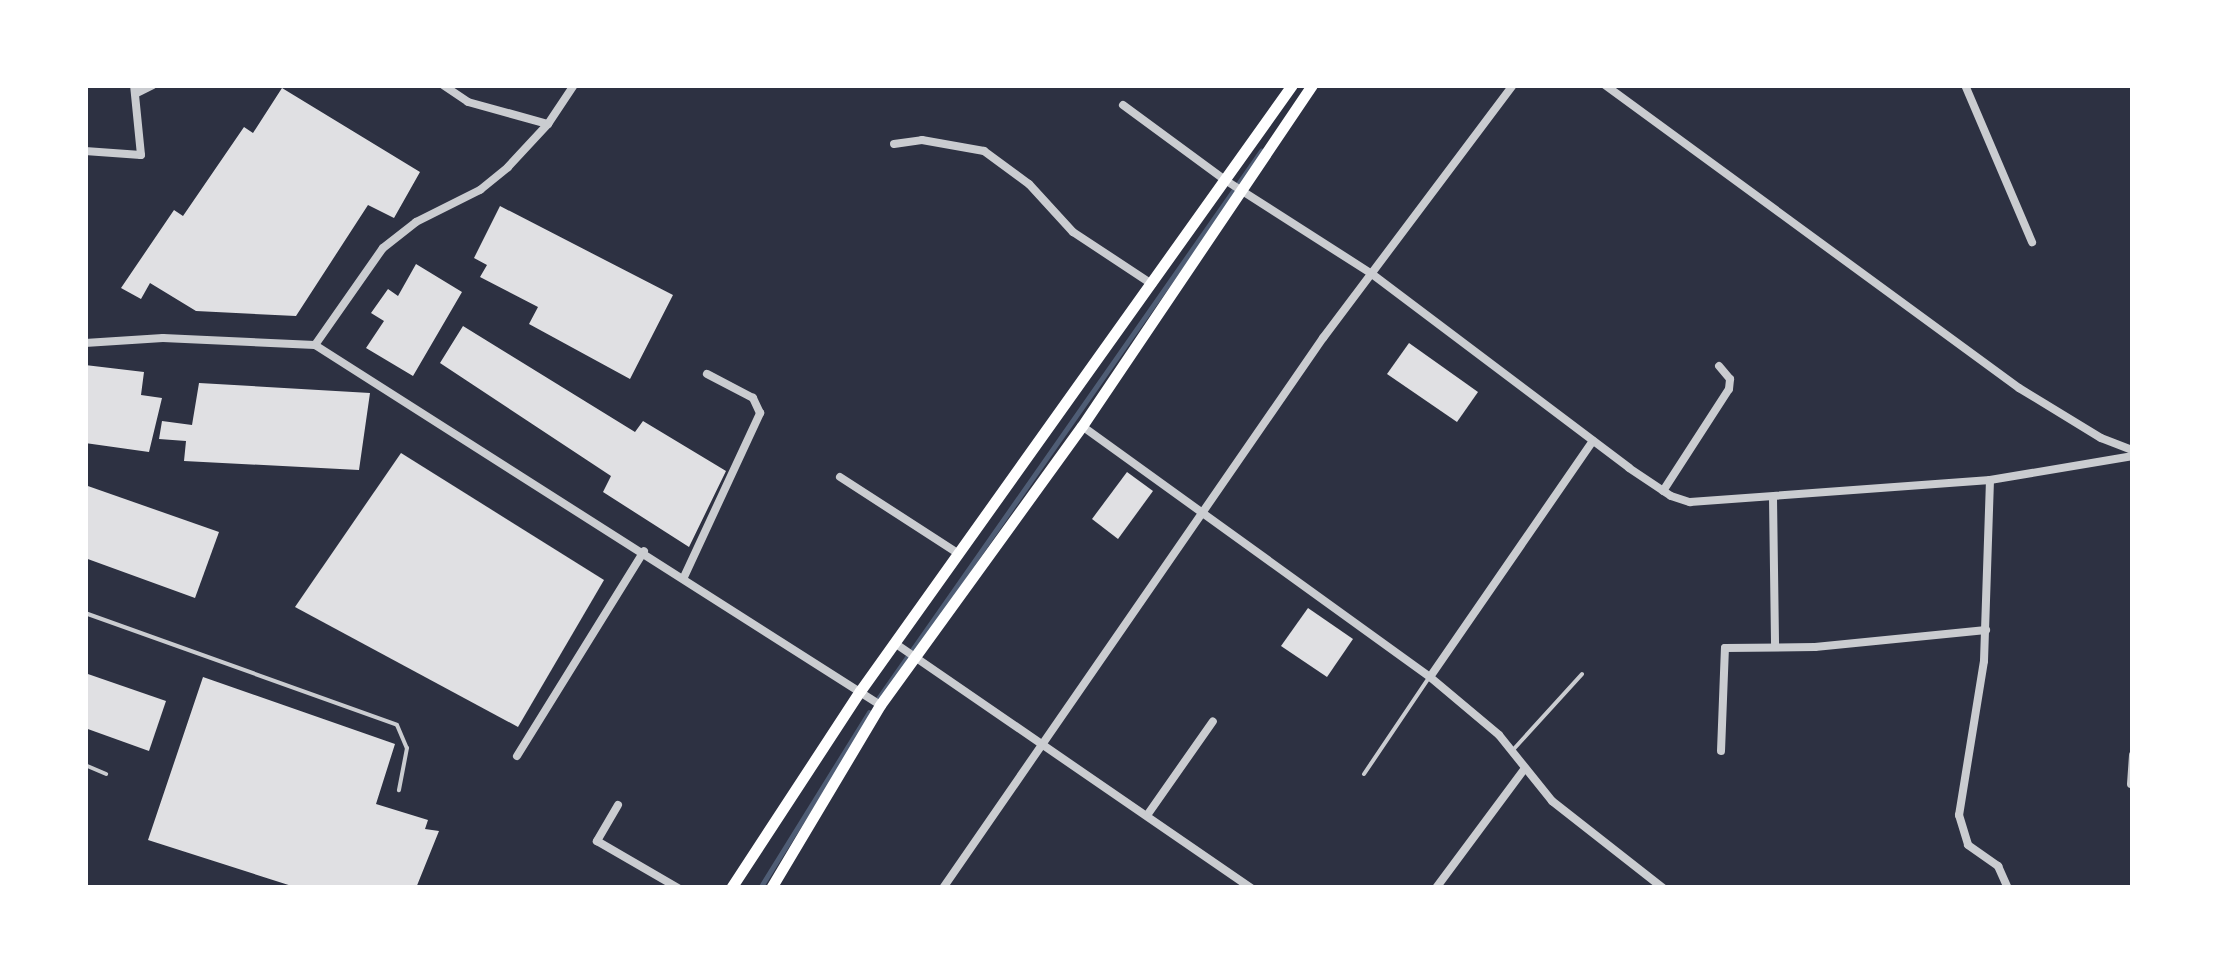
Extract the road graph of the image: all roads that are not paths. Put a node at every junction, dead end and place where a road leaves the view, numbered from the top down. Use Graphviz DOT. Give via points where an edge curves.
graph roads {
  1 [pos="153,85"];
  2 [pos="443,85"];
  3 [pos="574,85"];
  4 [pos="1292,85"];
  5 [pos="1312,85"];
  6 [pos="1513,85"];
  7 [pos="1605,85"];
  8 [pos="1966,85"];
  9 [pos="135,89"];
  10 [pos="1280,103"];
  11 [pos="1124,105"];
  12 [pos="1294,112"];
  13 [pos="548,124"];
  14 [pos="894,144"];
  15 [pos="85,151"];
  16 [pos="1224,180"];
  17 [pos="1240,189"];
  18 [pos="2032,242"];
  19 [pos="1372,274"];
  20 [pos="1152,284"];
  21 [pos="85,343"];
  22 [pos="315,345"];
  23 [pos="1719,366"];
  24 [pos="708,374"];
  25 [pos="1082,426"];
  26 [pos="1594,441"];
  27 [pos="2133,453"];
  28 [pos="840,477"];
  29 [pos="1990,480"];
  30 [pos="1663,491"];
  31 [pos="1774,498"];
  32 [pos="1203,512"];
  33 [pos="644,551"];
  34 [pos="960,554"];
  35 [pos="684,577"];
  36 [pos="85,612"];
  37 [pos="1986,630"];
  38 [pos="896,644"];
  39 [pos="1775,647"];
  40 [pos="914,657"];
  41 [pos="1582,674"];
  42 [pos="1430,677"];
  43 [pos="860,691"];
  44 [pos="880,705"];
  45 [pos="1214,722"];
  46 [pos="1044,745"];
  47 [pos="1512,751"];
  48 [pos="1721,751"];
  49 [pos="2133,755"];
  50 [pos="518,756"];
  51 [pos="85,766"];
  52 [pos="1525,768"];
  53 [pos="106,774"];
  54 [pos="1364,774"];
  55 [pos="2131,784"];
  56 [pos="399,790"];
  57 [pos="618,805"];
  58 [pos="1148,814"];
  59 [pos="678,888"];
  60 [pos="731,888"];
  61 [pos="771,888"];
  62 [pos="942,888"];
  63 [pos="1252,888"];
  64 [pos="1436,888"];
  65 [pos="1663,888"];
  66 [pos="2008,888"];
  1 -- 9 [label="street"];
  2 -- 13 [label="street" via="468,102"];
  3 -- 13 [label="street"];
  4 -- 10 [label="main road"];
  5 -- 12 [label="main road"];
  6 -- 19 [label="street"];
  7 -- 27 [label="street" via="2019,388"];
  8 -- 18 [label="street"];
  9 -- 15 [label="street" via="141,154"];
  10 -- 12 [label="main road"];
  10 -- 16 [label="main road"];
  11 -- 16 [label="street"];
  12 -- 17 [label="main road"];
  13 -- 22 [label="street" via="480,190 416,222 383,248"];
  14 -- 20 [label="street" via="922,140 984,151 1006,163 1073,232"];
  16 -- 17 [label="street"];
  16 -- 20 [label="main road"];
  17 -- 19 [label="street"];
  17 -- 25 [label="main road"];
  19 -- 26 [label="street"];
  19 -- 32 [label="street"];
  20 -- 34 [label="main road"];
  21 -- 22 [label="street" via="163,338"];
  22 -- 33 [label="street"];
  23 -- 30 [label="street" via="1730,379 1729,390"];
  24 -- 35 [label="street" via="754,398 760,413"];
  25 -- 32 [label="street"];
  25 -- 40 [label="main road"];
  26 -- 30 [label="street"];
  26 -- 42 [label="street"];
  27 -- 29 [label="street"];
  28 -- 34 [label="street"];
  29 -- 31 [label="street"];
  29 -- 37 [label="street"];
  30 -- 31 [label="street" via="1690,502"];
  31 -- 39 [label="street"];
  32 -- 42 [label="street"];
  32 -- 46 [label="street"];
  33 -- 35 [label="street"];
  33 -- 50 [label="street"];
  34 -- 38 [label="main road"];
  35 -- 43 [label="street"];
  36 -- 56 [label="lane" via="397,725 408,748"];
  37 -- 39 [label="street"];
  37 -- 66 [label="street" via="1960,826 1968,845 1998,866"];
  38 -- 40 [label="street"];
  38 -- 43 [label="main road"];
  39 -- 48 [label="street" via="1725,648"];
  40 -- 44 [label="main road"];
  40 -- 46 [label="street"];
  41 -- 47 [label="lane"];
  42 -- 47 [label="street"];
  42 -- 54 [label="lane"];
  43 -- 44 [label="street"];
  43 -- 60 [label="main road"];
  44 -- 61 [label="main road"];
  45 -- 58 [label="street"];
  46 -- 58 [label="street"];
  46 -- 62 [label="street"];
  47 -- 52 [label="street"];
  49 -- 55 [label="street"];
  51 -- 53 [label="lane"];
  52 -- 64 [label="street"];
  52 -- 65 [label="street" via="1552,802"];
  57 -- 59 [label="street" via="597,841"];
  58 -- 63 [label="street"];
}
